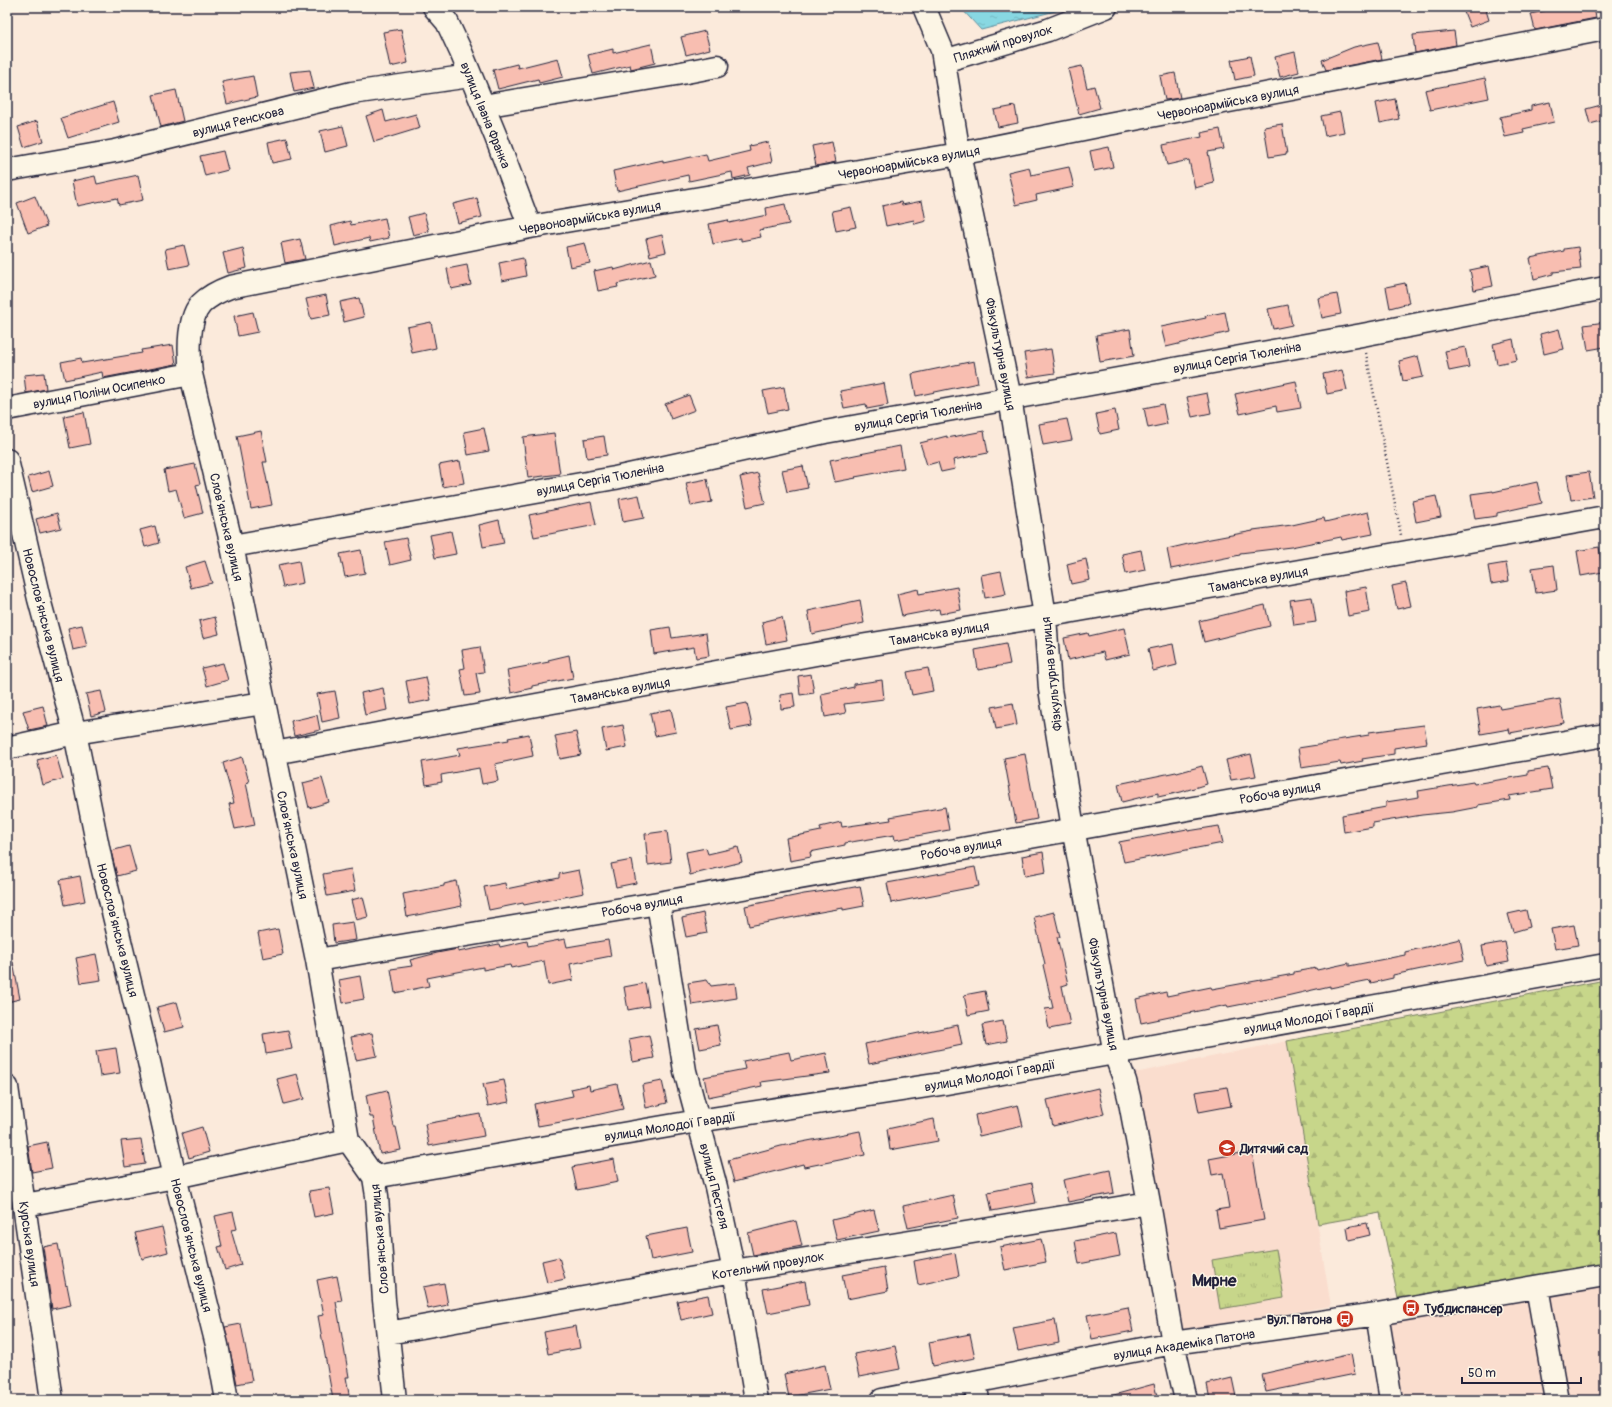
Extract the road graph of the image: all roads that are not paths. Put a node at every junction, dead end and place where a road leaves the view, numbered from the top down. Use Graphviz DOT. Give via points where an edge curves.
graph roads {
  1 [pos="434,7"];
  2 [pos="924,7"];
  3 [pos="1106,7"];
  4 [pos="1605,28"];
  5 [pos="944,61"];
  6 [pos="717,66"];
  7 [pos="470,76"];
  8 [pos="483,106"];
  9 [pos="959,154"];
  10 [pos="7,170"];
  11 [pos="530,227"];
  12 [pos="1605,288"];
  13 [pos="214,294"];
  14 [pos="191,374"];
  15 [pos="1010,398"];
  16 [pos="7,409"];
  17 [pos="7,460"];
  18 [pos="1605,517"];
  19 [pos="232,546"];
  20 [pos="1045,616"];
  21 [pos="263,703"];
  22 [pos="75,733"];
  23 [pos="1605,735"];
  24 [pos="7,748"];
  25 [pos="274,753"];
  26 [pos="1073,828"];
  27 [pos="658,903"];
  28 [pos="317,960"];
  29 [pos="1605,965"];
  30 [pos="1115,1054"];
  31 [pos="7,1087"];
  32 [pos="698,1121"];
  33 [pos="348,1140"];
  34 [pos="175,1177"];
  35 [pos="374,1177"];
  36 [pos="1149,1203"];
  37 [pos="25,1205"];
  38 [pos="734,1271"];
  39 [pos="1605,1275"];
  40 [pos="1537,1287"];
  41 [pos="1377,1314"];
  42 [pos="388,1333"];
  43 [pos="1173,1343"];
  44 [pos="976,1391"];
  45 [pos="52,1400"];
  46 [pos="227,1400"];
  47 [pos="395,1400"];
  48 [pos="756,1400"];
  49 [pos="882,1400"];
  50 [pos="1186,1400"];
  51 [pos="1391,1400"];
  52 [pos="1557,1400"];
  1 -- 7 [label="street, вулиця Івана Франка" via="447,22"];
  2 -- 5 [label="street, Фізкультурна вулиця"];
  3 -- 5 [label="street, Пляжний провулок" via="1048,30"];
  4 -- 9 [label="street, Червоноармійська вулиця"];
  5 -- 9 [label="street, Фізкультурна вулиця"];
  6 -- 8 [label="street"];
  7 -- 8 [label="street, вулиця Івана Франка"];
  7 -- 10 [label="street, вулиця Ренскова" via="352,93 115,151"];
  8 -- 11 [label="street, вулиця Івана Франка"];
  9 -- 11 [label="street, Червоноармійська вулиця"];
  9 -- 15 [label="street, Фізкультурна вулиця"];
  11 -- 13 [label="street, Червоноармійська вулиця" via="230,287"];
  12 -- 15 [label="street, вулиця Сергія Тюленіна" via="1362,335"];
  13 -- 14 [label="street, Слов'янська вулиця" via="200,305 194,319 189,355"];
  14 -- 16 [label="street, вулиця Поліни Осипенко"];
  14 -- 19 [label="street, Слов'янська вулиця"];
  15 -- 19 [label="street, вулиця Сергія Тюленіна" via="825,432 614,478"];
  15 -- 20 [label="street, Фізкультурна вулиця"];
  17 -- 22 [label="street, Новослов'янська вулиця" via="38,599"];
  18 -- 20 [label="street, Таманська вулиця"];
  19 -- 21 [label="street, Слов'янська вулиця"];
  20 -- 25 [label="street, Таманська вулиця" via="854,646"];
  20 -- 26 [label="street, Фізкультурна вулиця" via="1050,689"];
  21 -- 22 [label="street"];
  21 -- 25 [label="street, Слов'янська вулиця"];
  22 -- 24 [label="street"];
  22 -- 34 [label="street, Новослов'янська вулиця" via="101,862"];
  23 -- 26 [label="street, Робоча вулиця"];
  25 -- 28 [label="street, Слов'янська вулиця"];
  26 -- 27 [label="street, Робоча вулиця"];
  26 -- 30 [label="street, Фізкультурна вулиця"];
  27 -- 28 [label="street, Робоча вулиця"];
  27 -- 32 [label="street, вулиця Пестеля" via="685,1071"];
  28 -- 33 [label="street, Слов'янська вулиця"];
  29 -- 30 [label="street, вулиця Молодої Гвардії"];
  30 -- 32 [label="street, вулиця Молодої Гвардії" via="941,1084"];
  30 -- 36 [label="street, Фізкультурна вулиця" via="1129,1097"];
  31 -- 37 [label="street, Курська вулиця"];
  32 -- 35 [label="street, вулиця Молодої Гвардії"];
  32 -- 38 [label="street, вулиця Пестеля" via="716,1187"];
  33 -- 34 [label="street"];
  33 -- 35 [label="street, Слов'янська вулиця"];
  34 -- 37 [label="street"];
  34 -- 46 [label="street, Новослов'янська вулиця" via="217,1345"];
  35 -- 42 [label="street, Слов'янська вулиця"];
  36 -- 38 [label="street, Котельний провулок"];
  36 -- 43 [label="street, Фізкультурна вулиця"];
  37 -- 45 [label="street, Курська вулиця"];
  38 -- 42 [label="street, Котельний провулок"];
  38 -- 48 [label="street, вулиця Пестеля"];
  39 -- 40 [label="street, вулиця Академіка Патона"];
  40 -- 41 [label="street, вулиця Академіка Патона"];
  40 -- 52 [label="street"];
  41 -- 43 [label="street, вулиця Академіка Патона"];
  41 -- 51 [label="street"];
  42 -- 47 [label="street, Слов'янська вулиця"];
  43 -- 44 [label="street, вулиця Академіка Патона"];
  43 -- 50 [label="street, Фізкультурна вулиця"];
  44 -- 49 [label="street, вулиця Академіка Патона"];
}
